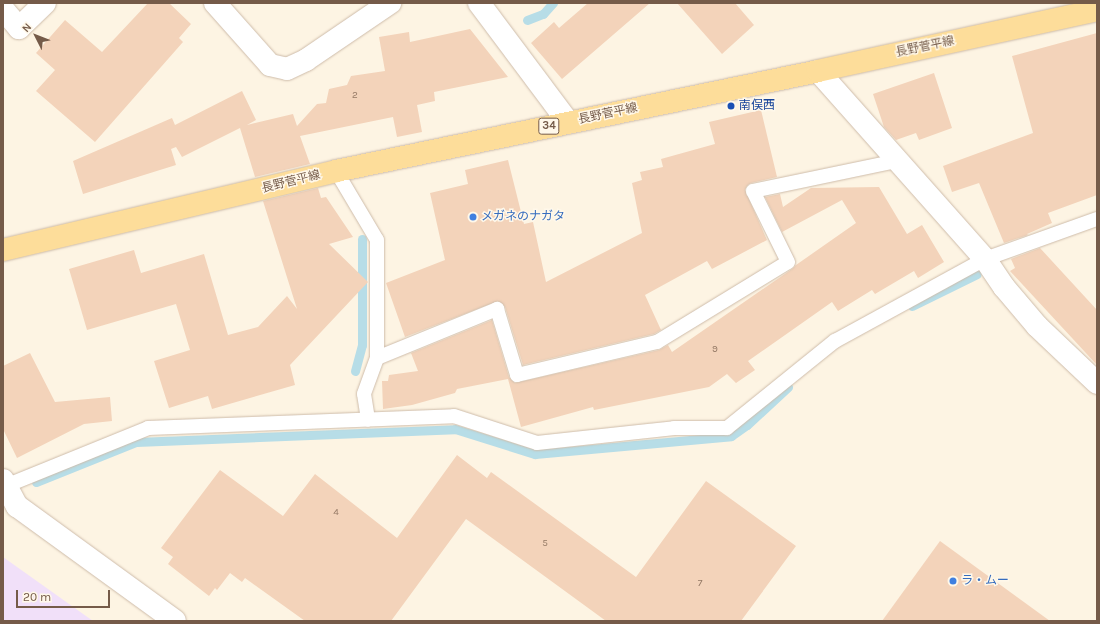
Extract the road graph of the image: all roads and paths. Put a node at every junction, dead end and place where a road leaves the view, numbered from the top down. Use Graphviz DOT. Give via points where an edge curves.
graph roads {
  1 [pos="46,3"];
  2 [pos="215,3"];
  3 [pos="390,3"];
  4 [pos="479,3"];
  5 [pos="3,9"];
  6 [pos="1097,10"];
  7 [pos="818,71"];
  8 [pos="568,122"];
  9 [pos="897,161"];
  10 [pos="336,171"];
  11 [pos="1097,219"];
  12 [pos="3,250"];
  13 [pos="985,259"];
  14 [pos="377,358"];
  15 [pos="1097,383"];
  16 [pos="368,420"];
  17 [pos="4,484"];
  18 [pos="175,621"];
  1 -- 5 [label="street" via="19,28"];
  2 -- 3 [label="street" via="270,65 287,68 306,60"];
  4 -- 8 [label="street"];
  6 -- 7 [label="main road, 長野菅平線 / 34"];
  7 -- 8 [label="main road, 長野菅平線 / 34"];
  7 -- 9 [label="street"];
  8 -- 10 [label="main road, 長野菅平線 / 34"];
  9 -- 13 [label="street"];
  9 -- 14 [label="lane" via="753,191 788,262 657,342 517,375 497,309"];
  10 -- 12 [label="main road, 長野菅平線 / 34"];
  10 -- 14 [label="lane" via="377,240"];
  11 -- 13 [label="lane"];
  13 -- 15 [label="street" via="1004,287 1037,326"];
  13 -- 16 [label="lane" via="835,341 728,428 674,428 537,443 454,416"];
  14 -- 16 [label="lane" via="364,394"];
  16 -- 17 [label="lane" via="148,428"];
  17 -- 18 [label="street" via="17,506"];
}
